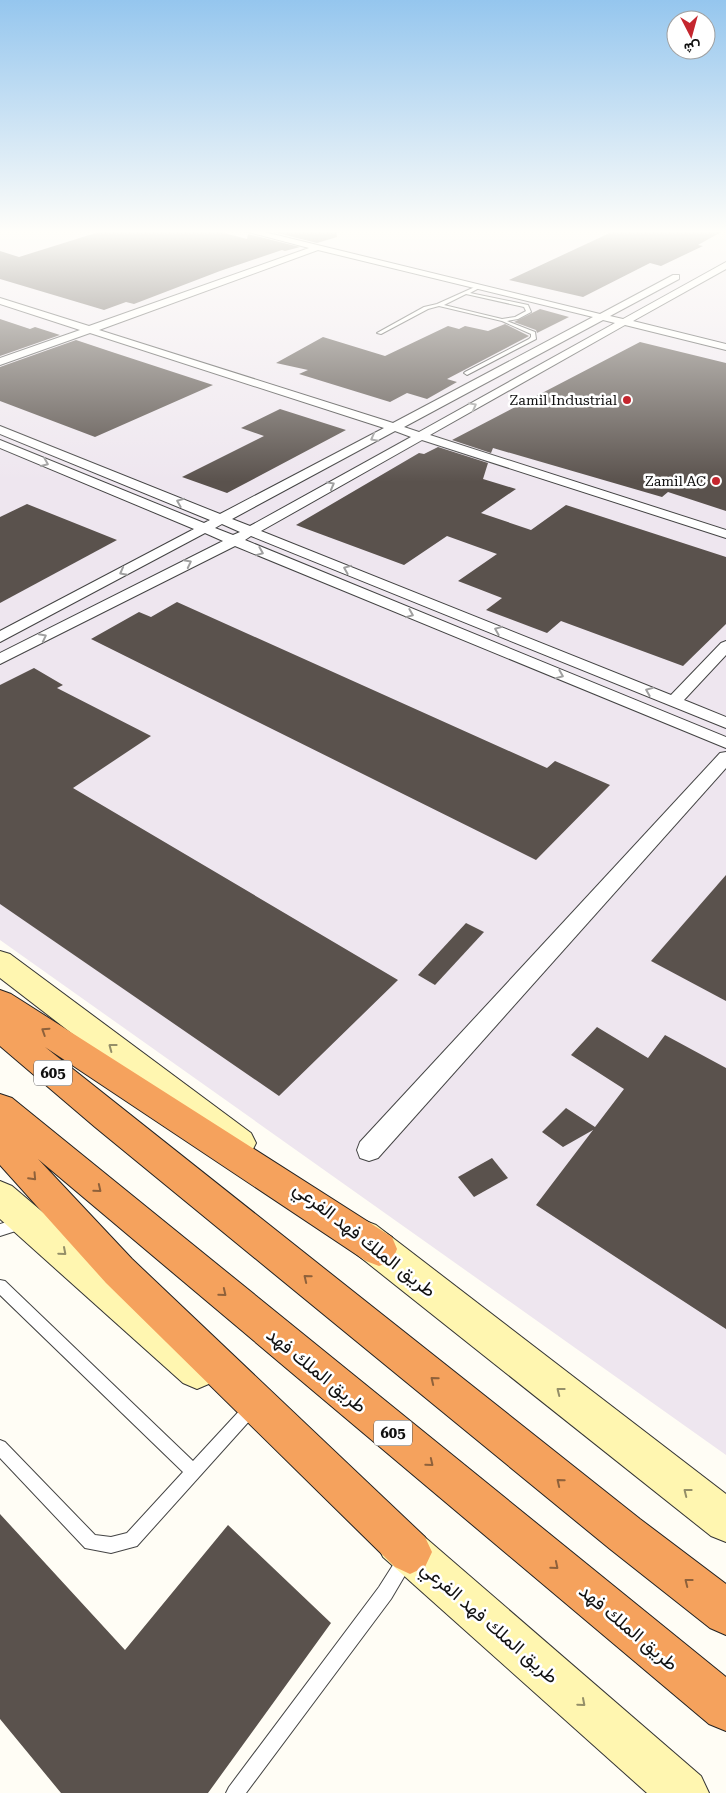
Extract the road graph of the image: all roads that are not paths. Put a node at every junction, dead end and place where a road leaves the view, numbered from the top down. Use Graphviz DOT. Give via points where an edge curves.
graph roads {
  1 [pos="44,315"];
  2 [pos="132,315"];
  3 [pos="413,315"];
  4 [pos="480,315"];
  5 [pos="523,315"];
  6 [pos="591,315"];
  7 [pos="604,315"];
  8 [pos="635,315"];
  9 [pos="600,317"];
  10 [pos="502,320"];
  11 [pos="623,322"];
  12 [pos="90,330"];
  13 [pos="379,333"];
  14 [pos="726,337"];
  15 [pos="726,347"];
  16 [pos="0,362"];
  17 [pos="467,373"];
  18 [pos="394,427"];
  19 [pos="0,430"];
  20 [pos="420,435"];
  21 [pos="0,444"];
  22 [pos="223,519"];
  23 [pos="205,529"];
  24 [pos="251,530"];
  25 [pos="726,534"];
  26 [pos="232,541"];
  27 [pos="0,637"];
  28 [pos="726,646"];
  29 [pos="0,659"];
  30 [pos="674,701"];
  31 [pos="726,723"];
  32 [pos="726,743"];
  33 [pos="726,757"];
  34 [pos="0,962"];
  35 [pos="0,1002"];
  36 [pos="0,1028"];
  37 [pos="0,1108"];
  38 [pos="0,1142"];
  39 [pos="369,1150"];
  40 [pos="9,1216"];
  41 [pos="379,1249"];
  42 [pos="0,1286"];
  43 [pos="247,1413"];
  44 [pos="0,1446"];
  45 [pos="194,1472"];
  46 [pos="726,1521"];
  47 [pos="410,1552"];
  48 [pos="726,1612"];
  49 [pos="726,1707"];
  50 [pos="234,1793"];
  51 [pos="684,1793"];
  1 -- 12 [label="street"];
  2 -- 12 [label="street"];
  3 -- 13 [label="lane"];
  4 -- 10 [label="lane"];
  5 -- 10 [label="lane"];
  6 -- 9 [label="street"];
  7 -- 9 [label="street"];
  8 -- 11 [label="street"];
  8 -- 14 [label="street"];
  9 -- 11 [label="street"];
  9 -- 18 [label="street"];
  10 -- 17 [label="lane" via="533,333 534,338"];
  11 -- 15 [label="street"];
  20 -- 11 [label="street, one-way"];
  12 -- 16 [label="street"];
  12 -- 18 [label="street"];
  18 -- 20 [label="street"];
  18 -- 22 [label="street, one-way"];
  22 -- 19 [label="street, one-way"];
  24 -- 20 [label="street, one-way"];
  20 -- 25 [label="street"];
  21 -- 23 [label="street, one-way"];
  22 -- 23 [label="street"];
  22 -- 24 [label="street"];
  23 -- 26 [label="street"];
  23 -- 27 [label="street, one-way"];
  24 -- 26 [label="street"];
  30 -- 24 [label="street, one-way"];
  29 -- 26 [label="street, one-way"];
  26 -- 32 [label="street, one-way"];
  28 -- 30 [label="street"];
  30 -- 31 [label="street"];
  33 -- 39 [label="street"];
  41 -- 34 [label="main road, طريق الملك فهد الفرعي, one-way"];
  41 -- 35 [label="highway, one-way"];
  48 -- 36 [label="highway, 605, one-way" via="625,1534"];
  37 -- 49 [label="highway, طريق الملك فهد / 605, one-way"];
  38 -- 47 [label="highway, one-way" via="120,1271"];
  40 -- 43 [label="main road, طريق الملك فهد الفرعي, one-way"];
  46 -- 41 [label="main road, طريق الملك فهد الفرعي, one-way"];
  42 -- 45 [label="lane"];
  43 -- 45 [label="lane"];
  43 -- 47 [label="main road, طريق الملك فهد الفرعي"];
  44 -- 45 [label="lane" via="91,1542 111,1545 131,1540"];
  47 -- 50 [label="lane" via="385,1593"];
  47 -- 51 [label="main road, طريق الملك فهد الفرعي, one-way"];
}
